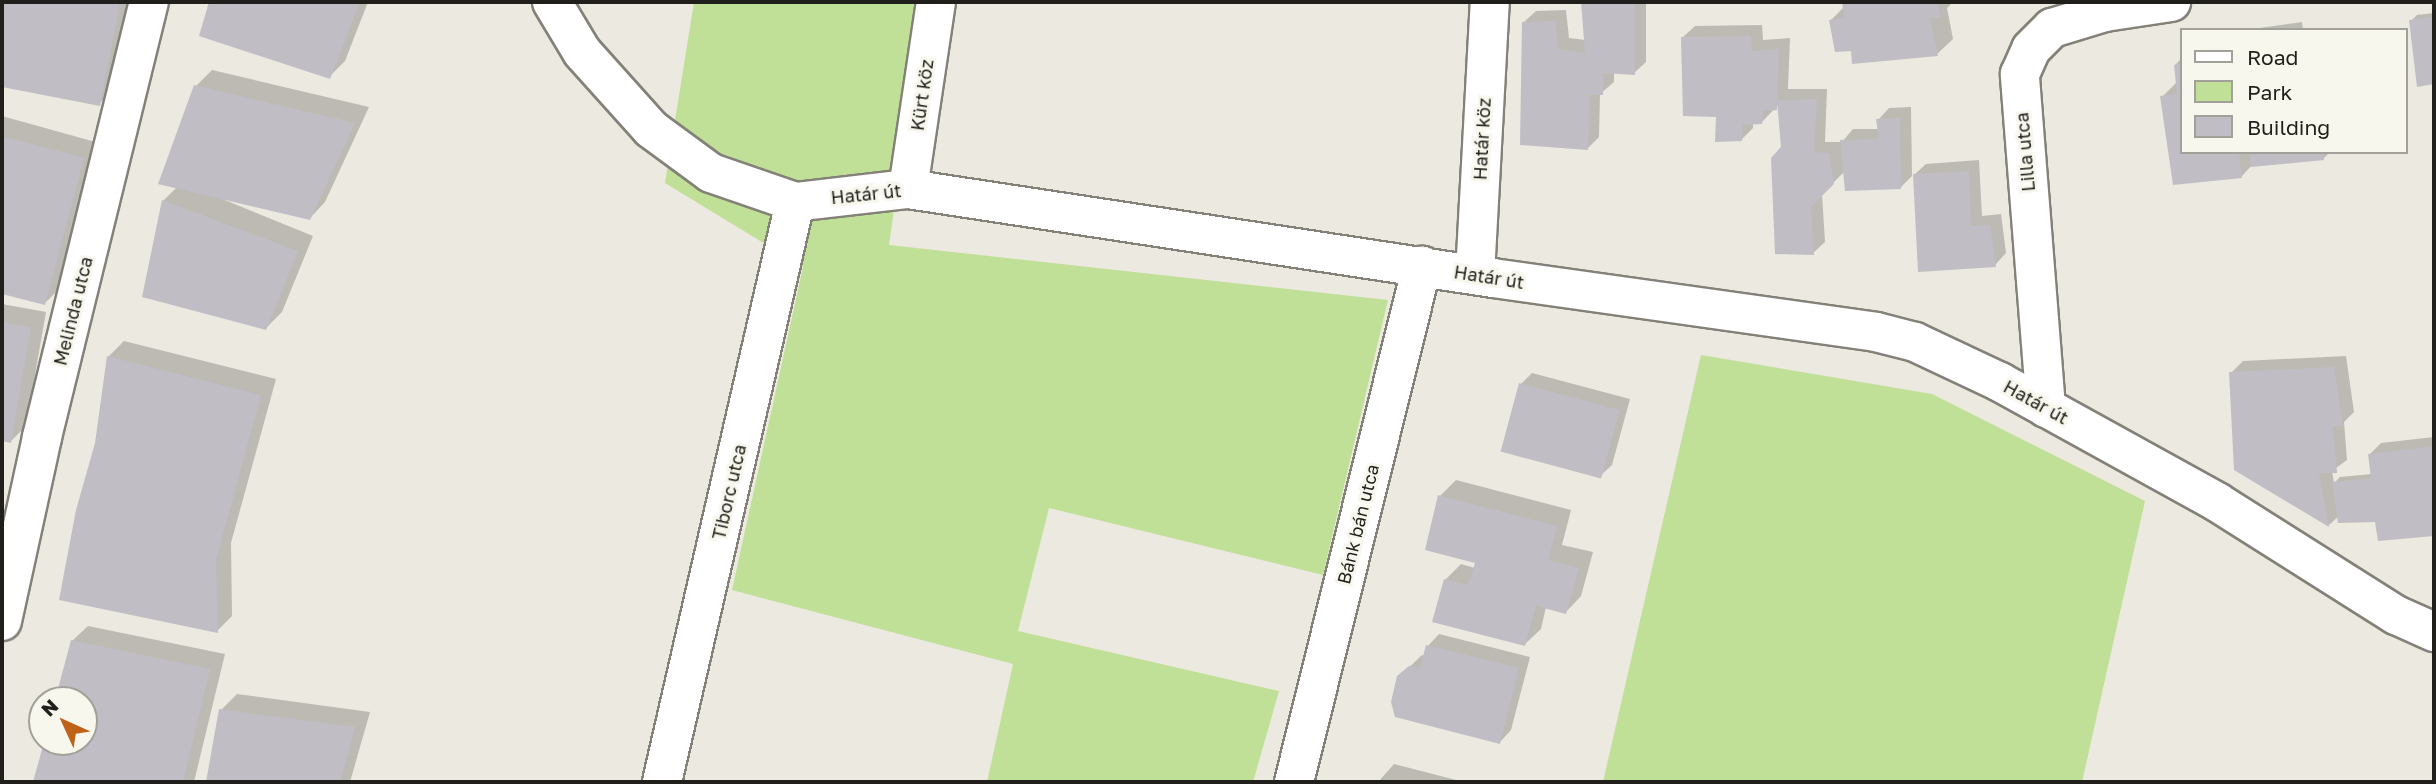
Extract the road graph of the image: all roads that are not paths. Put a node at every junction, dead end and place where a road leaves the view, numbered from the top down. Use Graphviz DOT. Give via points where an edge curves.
graph roads {
  1 [pos="149,2"];
  2 [pos="552,2"];
  3 [pos="936,2"];
  4 [pos="1490,2"];
  5 [pos="2171,2"];
  6 [pos="908,189"];
  7 [pos="795,202"];
  8 [pos="1422,266"];
  9 [pos="1475,275"];
  10 [pos="2046,408"];
  11 [pos="2,621"];
  12 [pos="2434,632"];
  13 [pos="662,782"];
  14 [pos="1294,782"];
  1 -- 11 [label="street, Melinda utca" via="42,436"];
  2 -- 7 [label="street, Határ út" via="582,52 651,130 711,173"];
  3 -- 6 [label="street, Kürt köz"];
  4 -- 9 [label="street, Határ köz"];
  5 -- 10 [label="street, Lilla utca" via="2105,12 2052,28 2031,49 2020,74"];
  6 -- 7 [label="street, Határ út"];
  6 -- 8 [label="street, Határ út"];
  7 -- 13 [label="street, Tiborc utca"];
  8 -- 9 [label="street, Határ út"];
  8 -- 14 [label="street, Bánk bán utca"];
  9 -- 10 [label="street, Határ út" via="1876,332 1955,358"];
  10 -- 12 [label="street, Határ út" via="2217,502 2396,615"];
}
